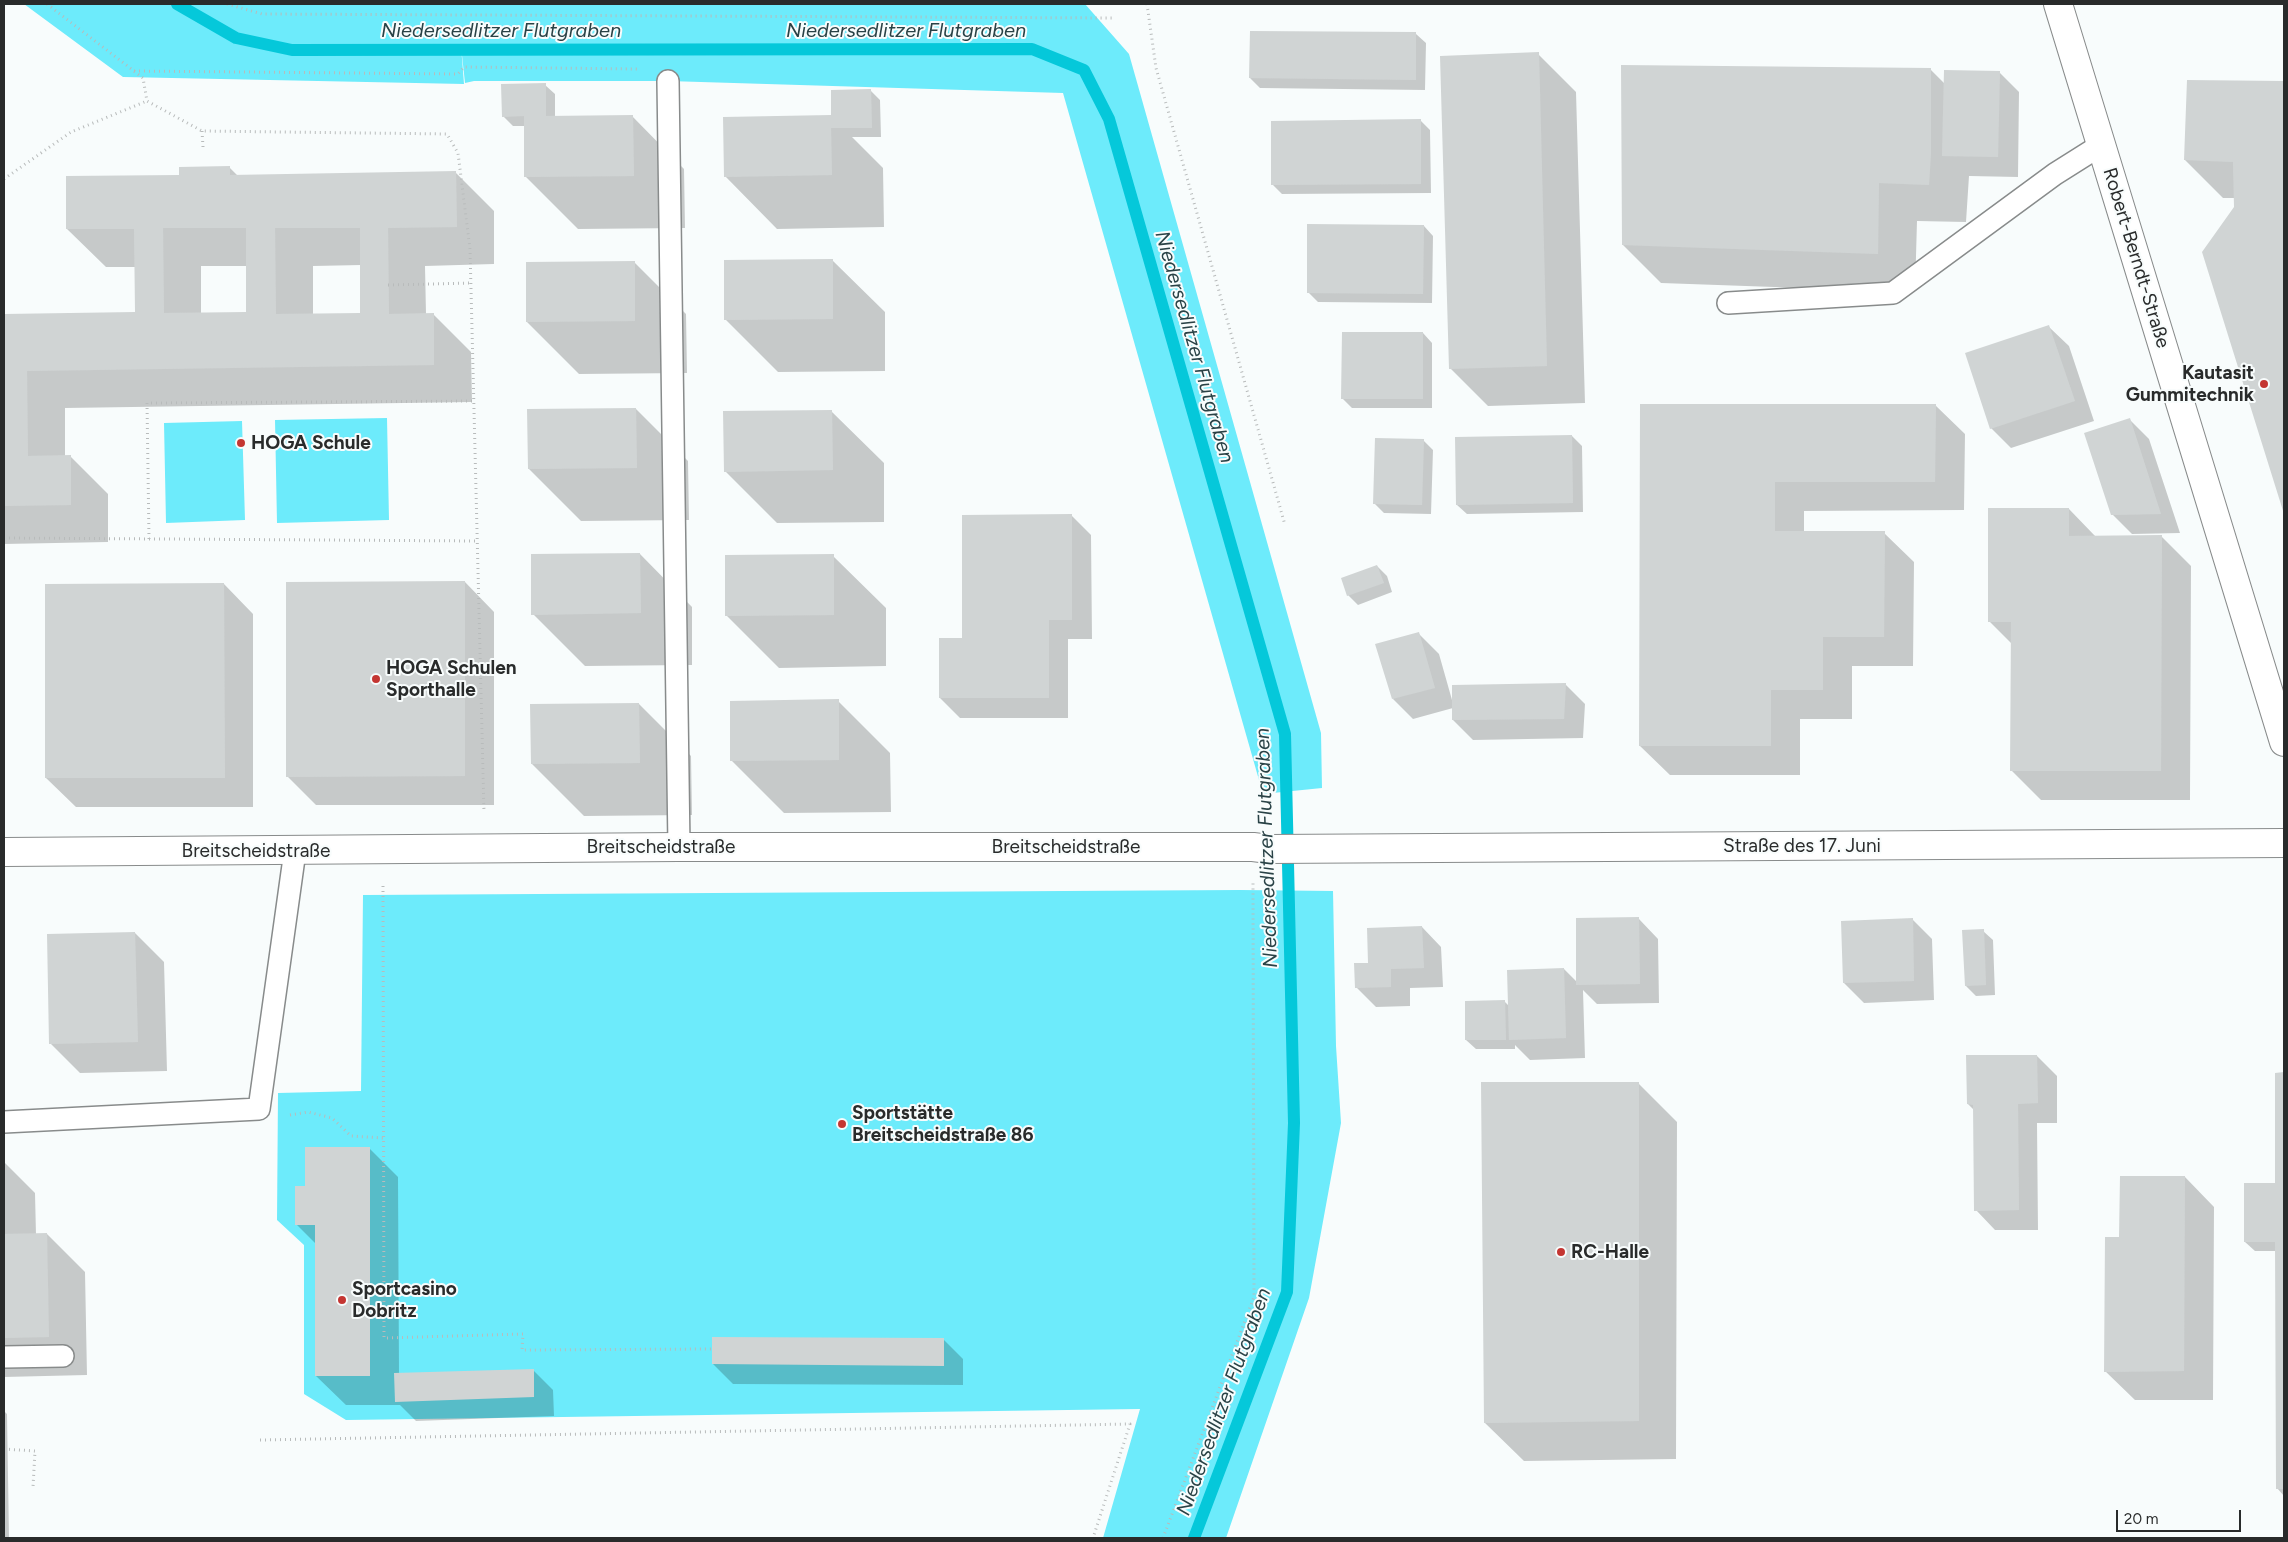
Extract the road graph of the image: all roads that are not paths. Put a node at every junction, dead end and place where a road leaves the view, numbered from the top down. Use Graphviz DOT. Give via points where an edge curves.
graph roads {
  1 [pos="2058,4"];
  2 [pos="668,81"];
  3 [pos="2101,145"];
  4 [pos="1728,303"];
  5 [pos="2284,742"];
  6 [pos="2284,843"];
  7 [pos="679,847"];
  8 [pos="1319,848"];
  9 [pos="295,851"];
  10 [pos="4,852"];
  11 [pos="4,1122"];
  12 [pos="62,1356"];
  13 [pos="4,1357"];
  1 -- 3 [label="street, Robert-Berndt-Straße"];
  2 -- 7 [label="lane"];
  3 -- 4 [label="lane" via="2055,174 1893,293"];
  3 -- 5 [label="street, Robert-Berndt-Straße"];
  6 -- 8 [label="street, Straße des 17. Juni"];
  7 -- 8 [label="street, Breitscheidstraße"];
  7 -- 9 [label="street, Breitscheidstraße"];
  9 -- 10 [label="street, Breitscheidstraße"];
  9 -- 11 [label="lane" via="260,1109"];
  12 -- 13 [label="lane"];
}
